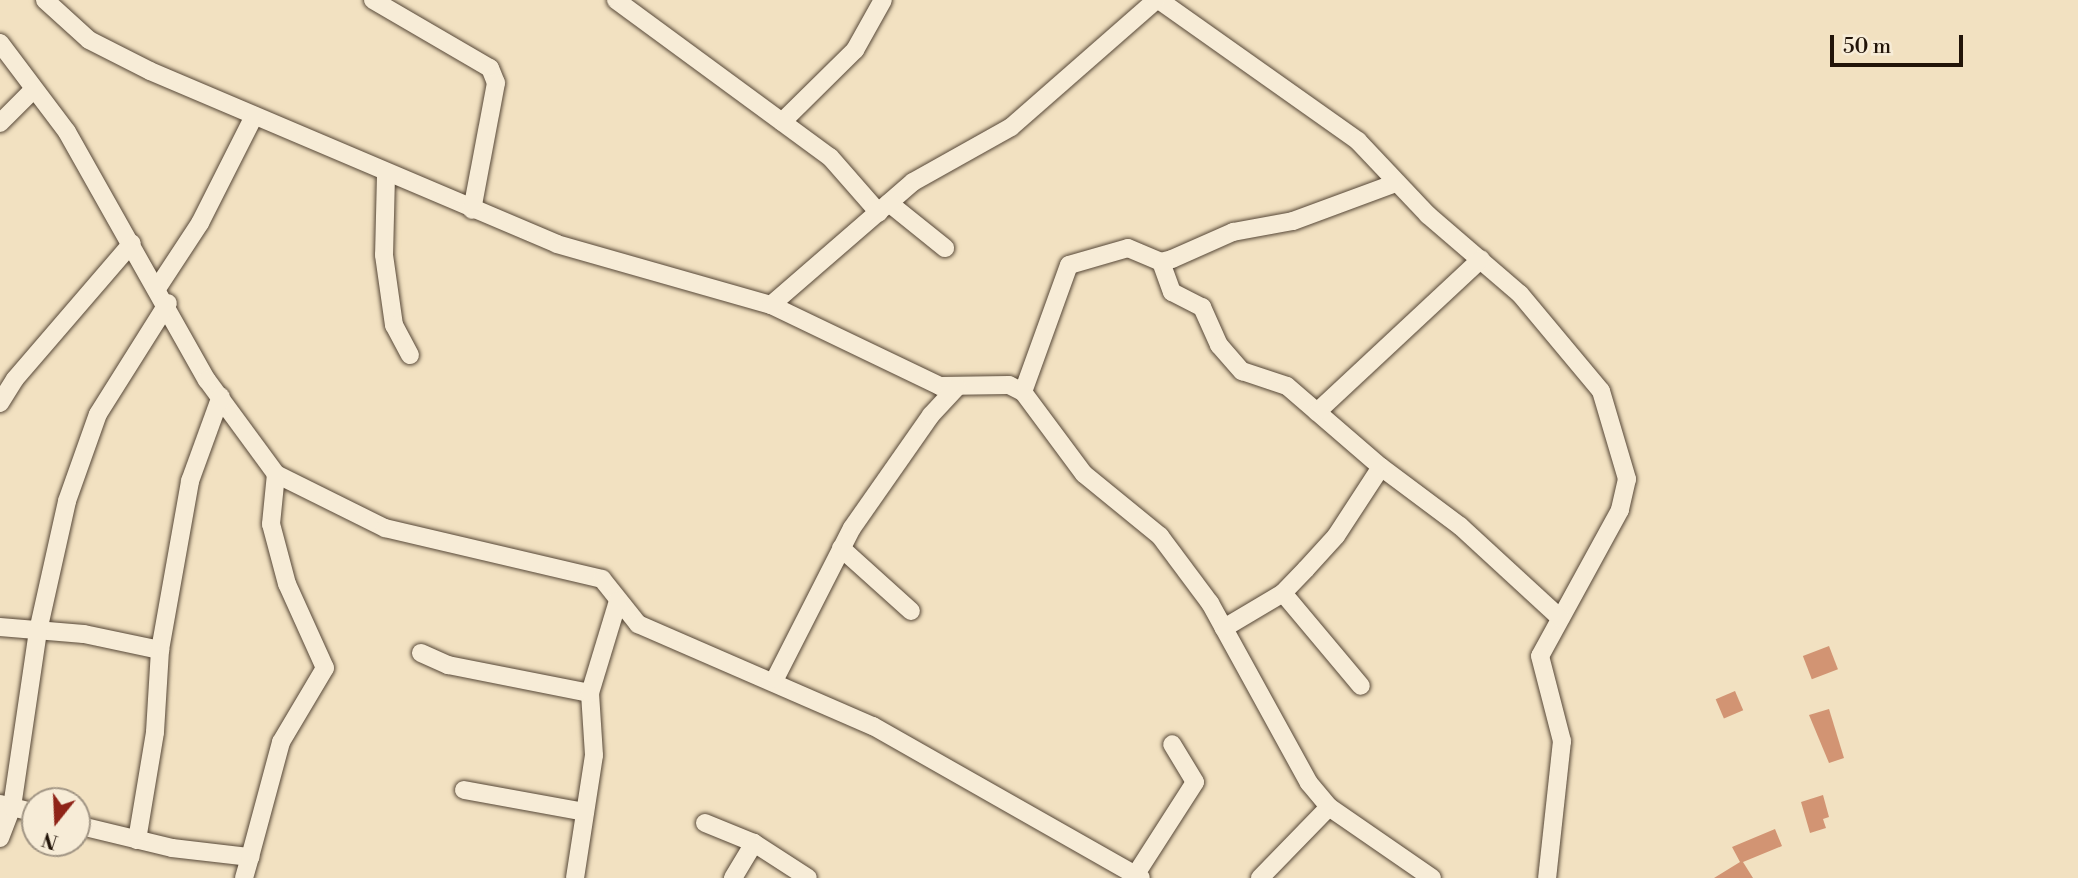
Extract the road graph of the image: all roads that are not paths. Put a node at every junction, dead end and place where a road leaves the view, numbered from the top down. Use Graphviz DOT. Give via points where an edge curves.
graph roads {
  1 [pos="45,0"];
  2 [pos="373,0"];
  3 [pos="616,0"];
  4 [pos="883,0"];
  5 [pos="1157,0"];
  6 [pos="0,43"];
  7 [pos="31,92"];
  8 [pos="254,116"];
  9 [pos="782,122"];
  10 [pos="0,123"];
  11 [pos="386,174"];
  12 [pos="1396,183"];
  13 [pos="884,208"];
  14 [pos="472,210"];
  15 [pos="132,243"];
  16 [pos="945,248"];
  17 [pos="1481,259"];
  18 [pos="1161,262"];
  19 [pos="158,287"];
  20 [pos="168,303"];
  21 [pos="771,305"];
  22 [pos="410,355"];
  23 [pos="957,387"];
  24 [pos="1023,391"];
  25 [pos="221,397"];
  26 [pos="0,403"];
  27 [pos="1317,412"];
  28 [pos="1381,467"];
  29 [pos="276,474"];
  30 [pos="841,548"];
  31 [pos="1283,593"];
  32 [pos="618,601"];
  33 [pos="911,611"];
  34 [pos="1560,618"];
  35 [pos="0,627"];
  36 [pos="1224,628"];
  37 [pos="38,631"];
  38 [pos="160,650"];
  39 [pos="421,653"];
  40 [pos="775,679"];
  41 [pos="1361,686"];
  42 [pos="590,693"];
  43 [pos="1172,744"];
  44 [pos="464,790"];
  45 [pos="6,806"];
  46 [pos="1329,807"];
  47 [pos="585,812"];
  48 [pos="705,823"];
  49 [pos="91,828"];
  50 [pos="0,838"];
  51 [pos="137,840"];
  52 [pos="754,843"];
  53 [pos="250,858"];
  54 [pos="1139,876"];
  55 [pos="244,878"];
  56 [pos="575,878"];
  57 [pos="733,878"];
  58 [pos="808,878"];
  59 [pos="1260,878"];
  60 [pos="1432,878"];
  61 [pos="1547,878"];
  1 -- 8 [label="street" via="61,20 112,53"];
  2 -- 14 [label="street" via="490,68 496,83"];
  3 -- 9 [label="street"];
  4 -- 9 [label="street" via="855,50"];
  5 -- 12 [label="street" via="1358,141"];
  5 -- 13 [label="street" via="1012,127 948,158"];
  6 -- 7 [label="street"];
  7 -- 10 [label="street"];
  7 -- 15 [label="street" via="67,132"];
  8 -- 11 [label="street"];
  8 -- 19 [label="street" via="200,223"];
  9 -- 13 [label="street" via="830,157"];
  11 -- 14 [label="street"];
  11 -- 22 [label="street" via="384,255 394,324"];
  12 -- 17 [label="street"];
  12 -- 18 [label="street" via="1293,221 1233,232"];
  13 -- 16 [label="street"];
  13 -- 21 [label="street"];
  14 -- 21 [label="street" via="557,244"];
  15 -- 19 [label="street"];
  15 -- 26 [label="street" via="15,379"];
  17 -- 27 [label="street"];
  17 -- 34 [label="street" via="1520,294 1601,391 1627,479 1620,510"];
  18 -- 24 [label="street" via="1128,248 1069,265"];
  18 -- 27 [label="street" via="1172,292 1202,307 1219,345 1242,371 1287,386"];
  19 -- 20 [label="street"];
  20 -- 25 [label="street"];
  20 -- 37 [label="street" via="98,414 67,502"];
  21 -- 23 [label="street" via="909,374"];
  23 -- 24 [label="street" via="1009,385"];
  23 -- 30 [label="street" via="930,415"];
  24 -- 36 [label="street" via="1084,474 1160,536"];
  25 -- 29 [label="street"];
  25 -- 38 [label="street" via="190,481"];
  27 -- 28 [label="street"];
  28 -- 31 [label="street" via="1336,536"];
  28 -- 34 [label="street" via="1460,526"];
  29 -- 32 [label="street" via="386,528 602,579"];
  29 -- 53 [label="street" via="271,524 286,584 325,668 281,742"];
  30 -- 33 [label="street"];
  30 -- 40 [label="street"];
  31 -- 36 [label="street"];
  31 -- 41 [label="street"];
  32 -- 40 [label="street" via="638,624"];
  32 -- 42 [label="street"];
  34 -- 61 [label="street" via="1541,656 1562,741"];
  35 -- 37 [label="street"];
  36 -- 46 [label="street" via="1309,783"];
  37 -- 38 [label="street" via="142,642"];
  37 -- 45 [label="street"];
  38 -- 51 [label="street" via="155,732"];
  39 -- 42 [label="street" via="448,664"];
  40 -- 54 [label="street" via="873,726"];
  42 -- 47 [label="street" via="594,755"];
  43 -- 54 [label="street" via="1195,782"];
  44 -- 47 [label="street"];
  45 -- 50 [label="street"];
  46 -- 59 [label="street"];
  46 -- 60 [label="street"];
  47 -- 56 [label="street"];
  48 -- 52 [label="street"];
  49 -- 51 [label="street"];
  51 -- 53 [label="street"];
  52 -- 57 [label="street"];
  52 -- 58 [label="street"];
  53 -- 55 [label="street"];
}
